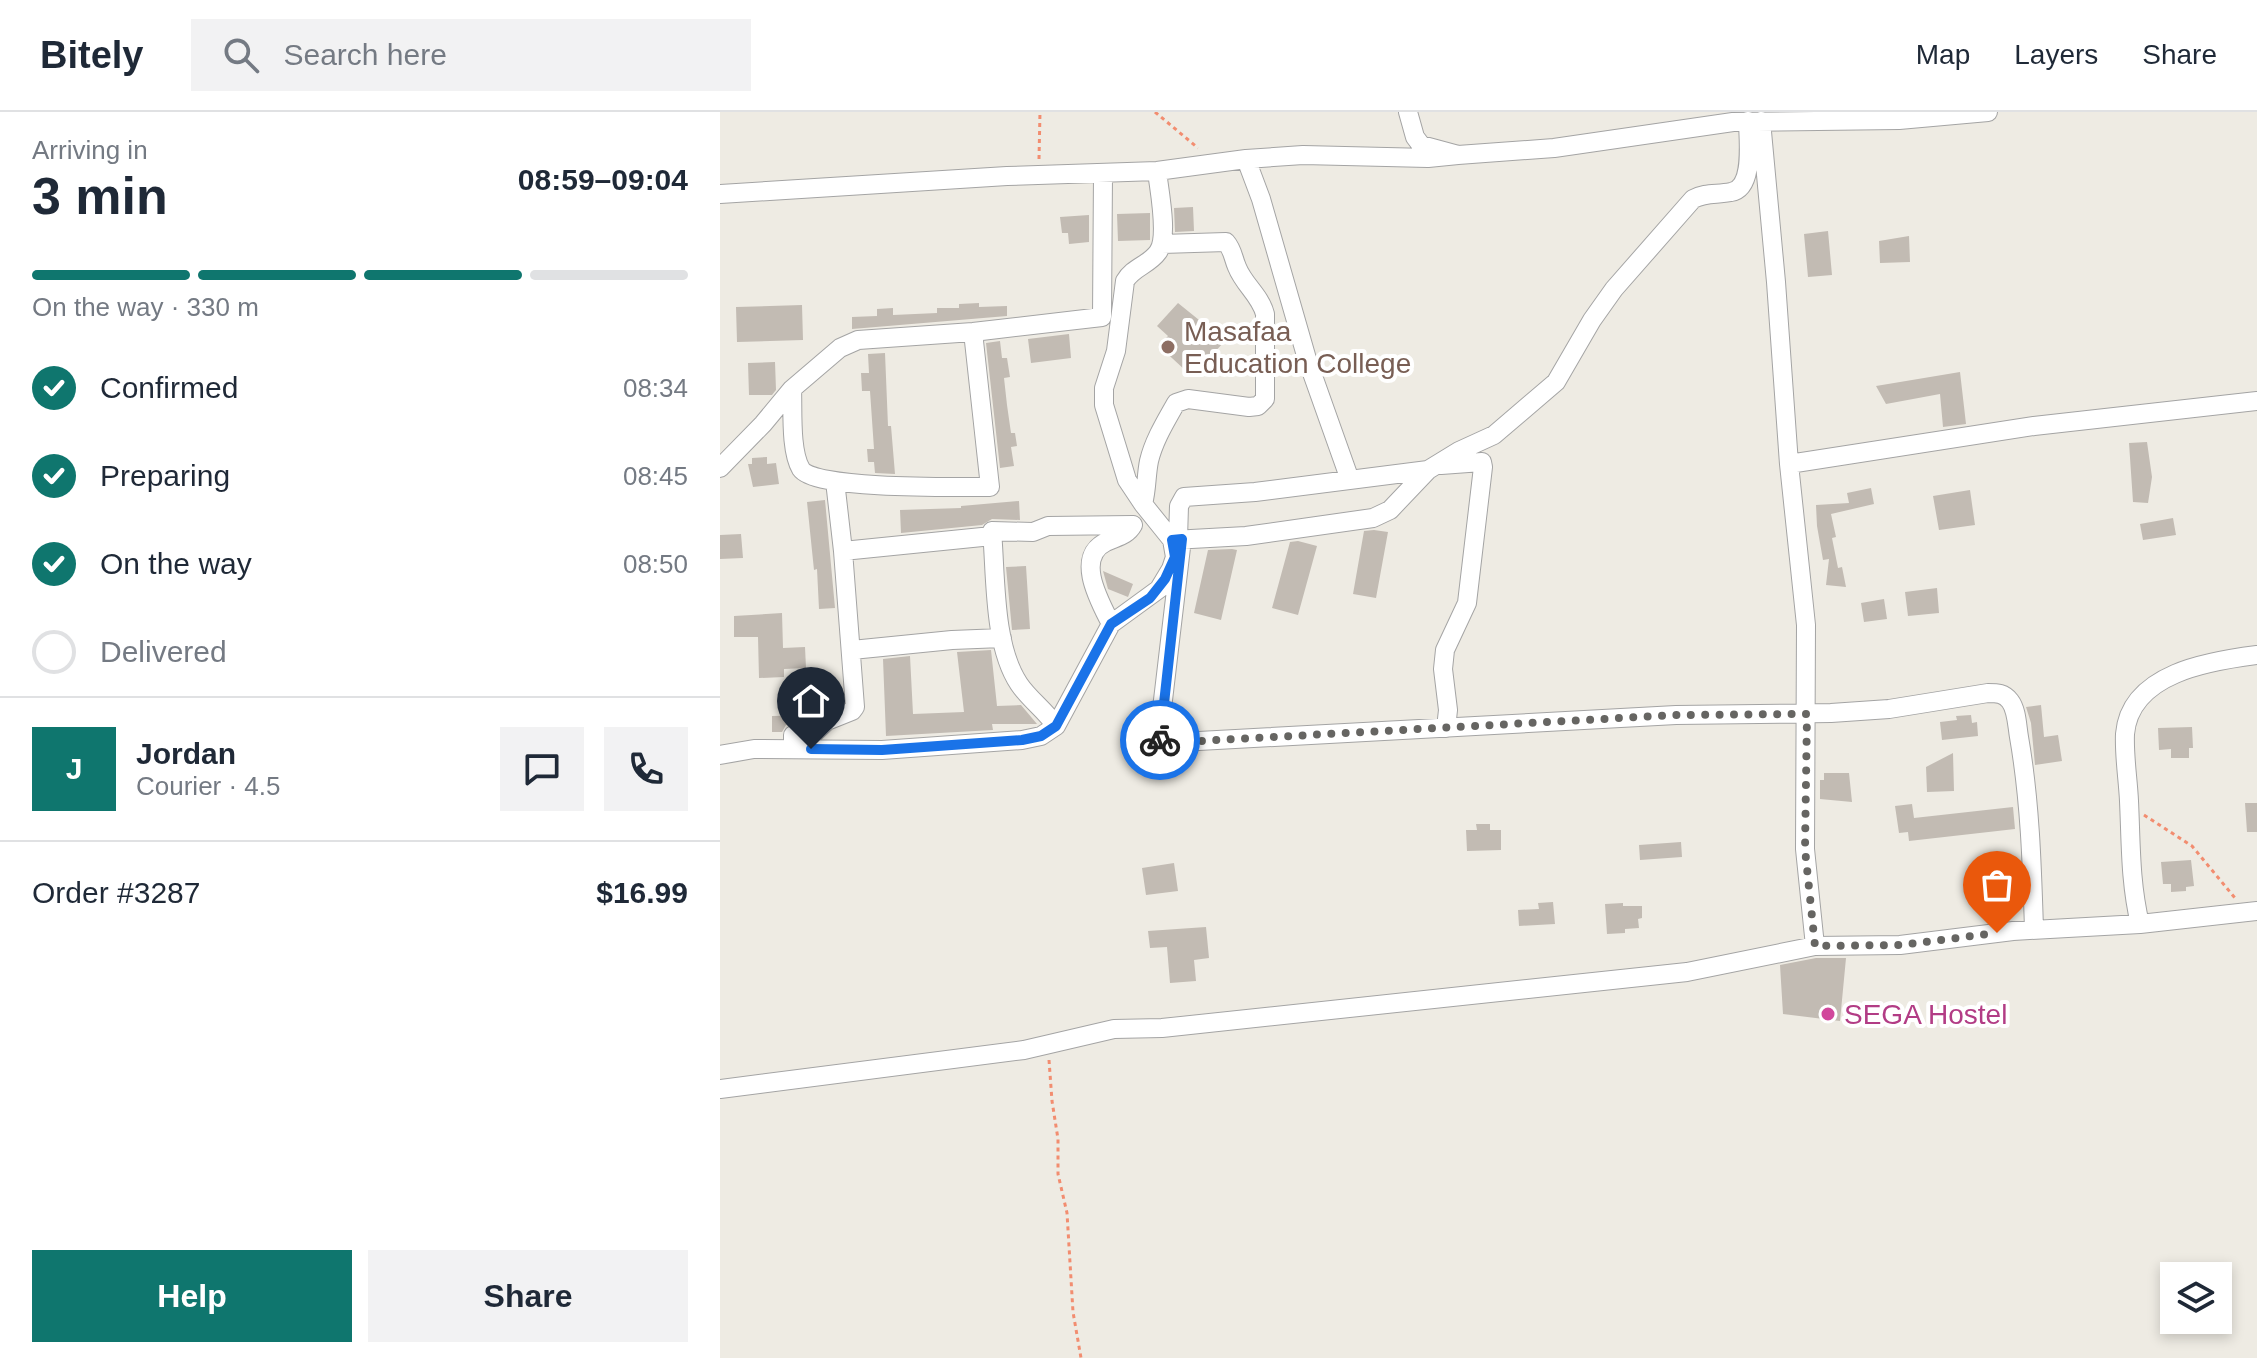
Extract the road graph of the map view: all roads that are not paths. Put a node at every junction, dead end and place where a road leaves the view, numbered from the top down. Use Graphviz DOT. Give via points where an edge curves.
graph roads {
  1 [pos="1408,112"];
  2 [pos="1988,112"];
  3 [pos="1743,119"];
  4 [pos="1458,155"];
  5 [pos="1246,159"];
  6 [pos="1157,171"];
  7 [pos="1103,174"];
  8 [pos="720,194"];
  9 [pos="1162,244"];
  10 [pos="973,332"];
  11 [pos="792,389"];
  12 [pos="2257,401"];
  13 [pos="1789,464"];
  14 [pos="720,468"];
  15 [pos="1431,468"];
  16 [pos="1350,480"];
  17 [pos="835,481"];
  18 [pos="1139,499"];
  19 [pos="1133,525"];
  20 [pos="992,536"];
  21 [pos="1178,539"];
  22 [pos="843,551"];
  23 [pos="1111,624"];
  24 [pos="1002,638"];
  25 [pos="852,650"];
  26 [pos="2257,655"];
  27 [pos="1807,714"];
  28 [pos="1056,726"];
  29 [pos="1446,728"];
  30 [pos="793,749"];
  31 [pos="720,755"];
  32 [pos="2250,911"];
  33 [pos="2140,924"];
  34 [pos="2034,929"];
  35 [pos="1815,946"];
  36 [pos="720,1089"];
  1 -- 4 [label="street" via="1421,145"];
  2 -- 3 [label="street" via="1899,120"];
  3 -- 4 [label="street" via="1554,148"];
  3 -- 13 [label="street" via="1776,282"];
  3 -- 15 [label="street" via="1748,170 1741,188 1693,199 1614,289 1556,382 1494,435"];
  4 -- 5 [label="street"];
  5 -- 6 [label="street"];
  5 -- 16 [label="street"];
  6 -- 7 [label="street"];
  6 -- 9 [label="street"];
  7 -- 8 [label="street"];
  7 -- 10 [label="street" via="1103,316"];
  9 -- 18 [label="street" via="1125,281 1116,351 1102,396 1127,480"];
  9 -- 18 [label="street" via="1226,242 1231,247 1237,269 1265,314 1265,399 1249,407 1188,399 1176,403 1152,451 1149,484"];
  10 -- 11 [label="street" via="858,340 840,348"];
  10 -- 17 [label="street" via="990,487"];
  11 -- 14 [label="street"];
  11 -- 17 [label="street" via="802,471"];
  12 -- 13 [label="street" via="2034,426"];
  13 -- 27 [label="street" via="1806,625"];
  15 -- 16 [label="street"];
  15 -- 21 [label="street" via="1390,510 1373,518 1246,536"];
  15 -- 29 [label="street" via="1482,462 1483,467 1467,603 1445,650"];
  16 -- 21 [label="street" via="1184,497"];
  17 -- 22 [label="street"];
  18 -- 19 [label="street"];
  18 -- 21 [label="street"];
  19 -- 20 [label="street" via="1048,526 1033,532 992,531"];
  19 -- 23 [label="street" via="1128,533 1102,544 1091,564"];
  20 -- 22 [label="street"];
  20 -- 24 [label="street"];
  21 -- 23 [label="street" via="1171,569 1159,589"];
  21 -- 29 [label="street" via="1161,743"];
  22 -- 25 [label="street"];
  23 -- 28 [label="street"];
  24 -- 25 [label="street"];
  24 -- 28 [label="street" via="1019,685"];
  25 -- 30 [label="street" via="854,710 827,721 812,735 793,735"];
  26 -- 33 [label="street" via="2184,671 2154,685 2133,707 2125,731 2130,871"];
  27 -- 29 [label="street" via="1676,715"];
  27 -- 34 [label="street" via="1889,709 1988,693 2011,701 2029,814"];
  27 -- 35 [label="street" via="1805,849"];
  28 -- 30 [label="street" via="1022,740 882,750"];
  30 -- 31 [label="street"];
  32 -- 33 [label="street"];
  33 -- 34 [label="street"];
  34 -- 35 [label="street" via="1900,945"];
  35 -- 36 [label="street" via="1687,972 1114,1029 1024,1050"];
}
